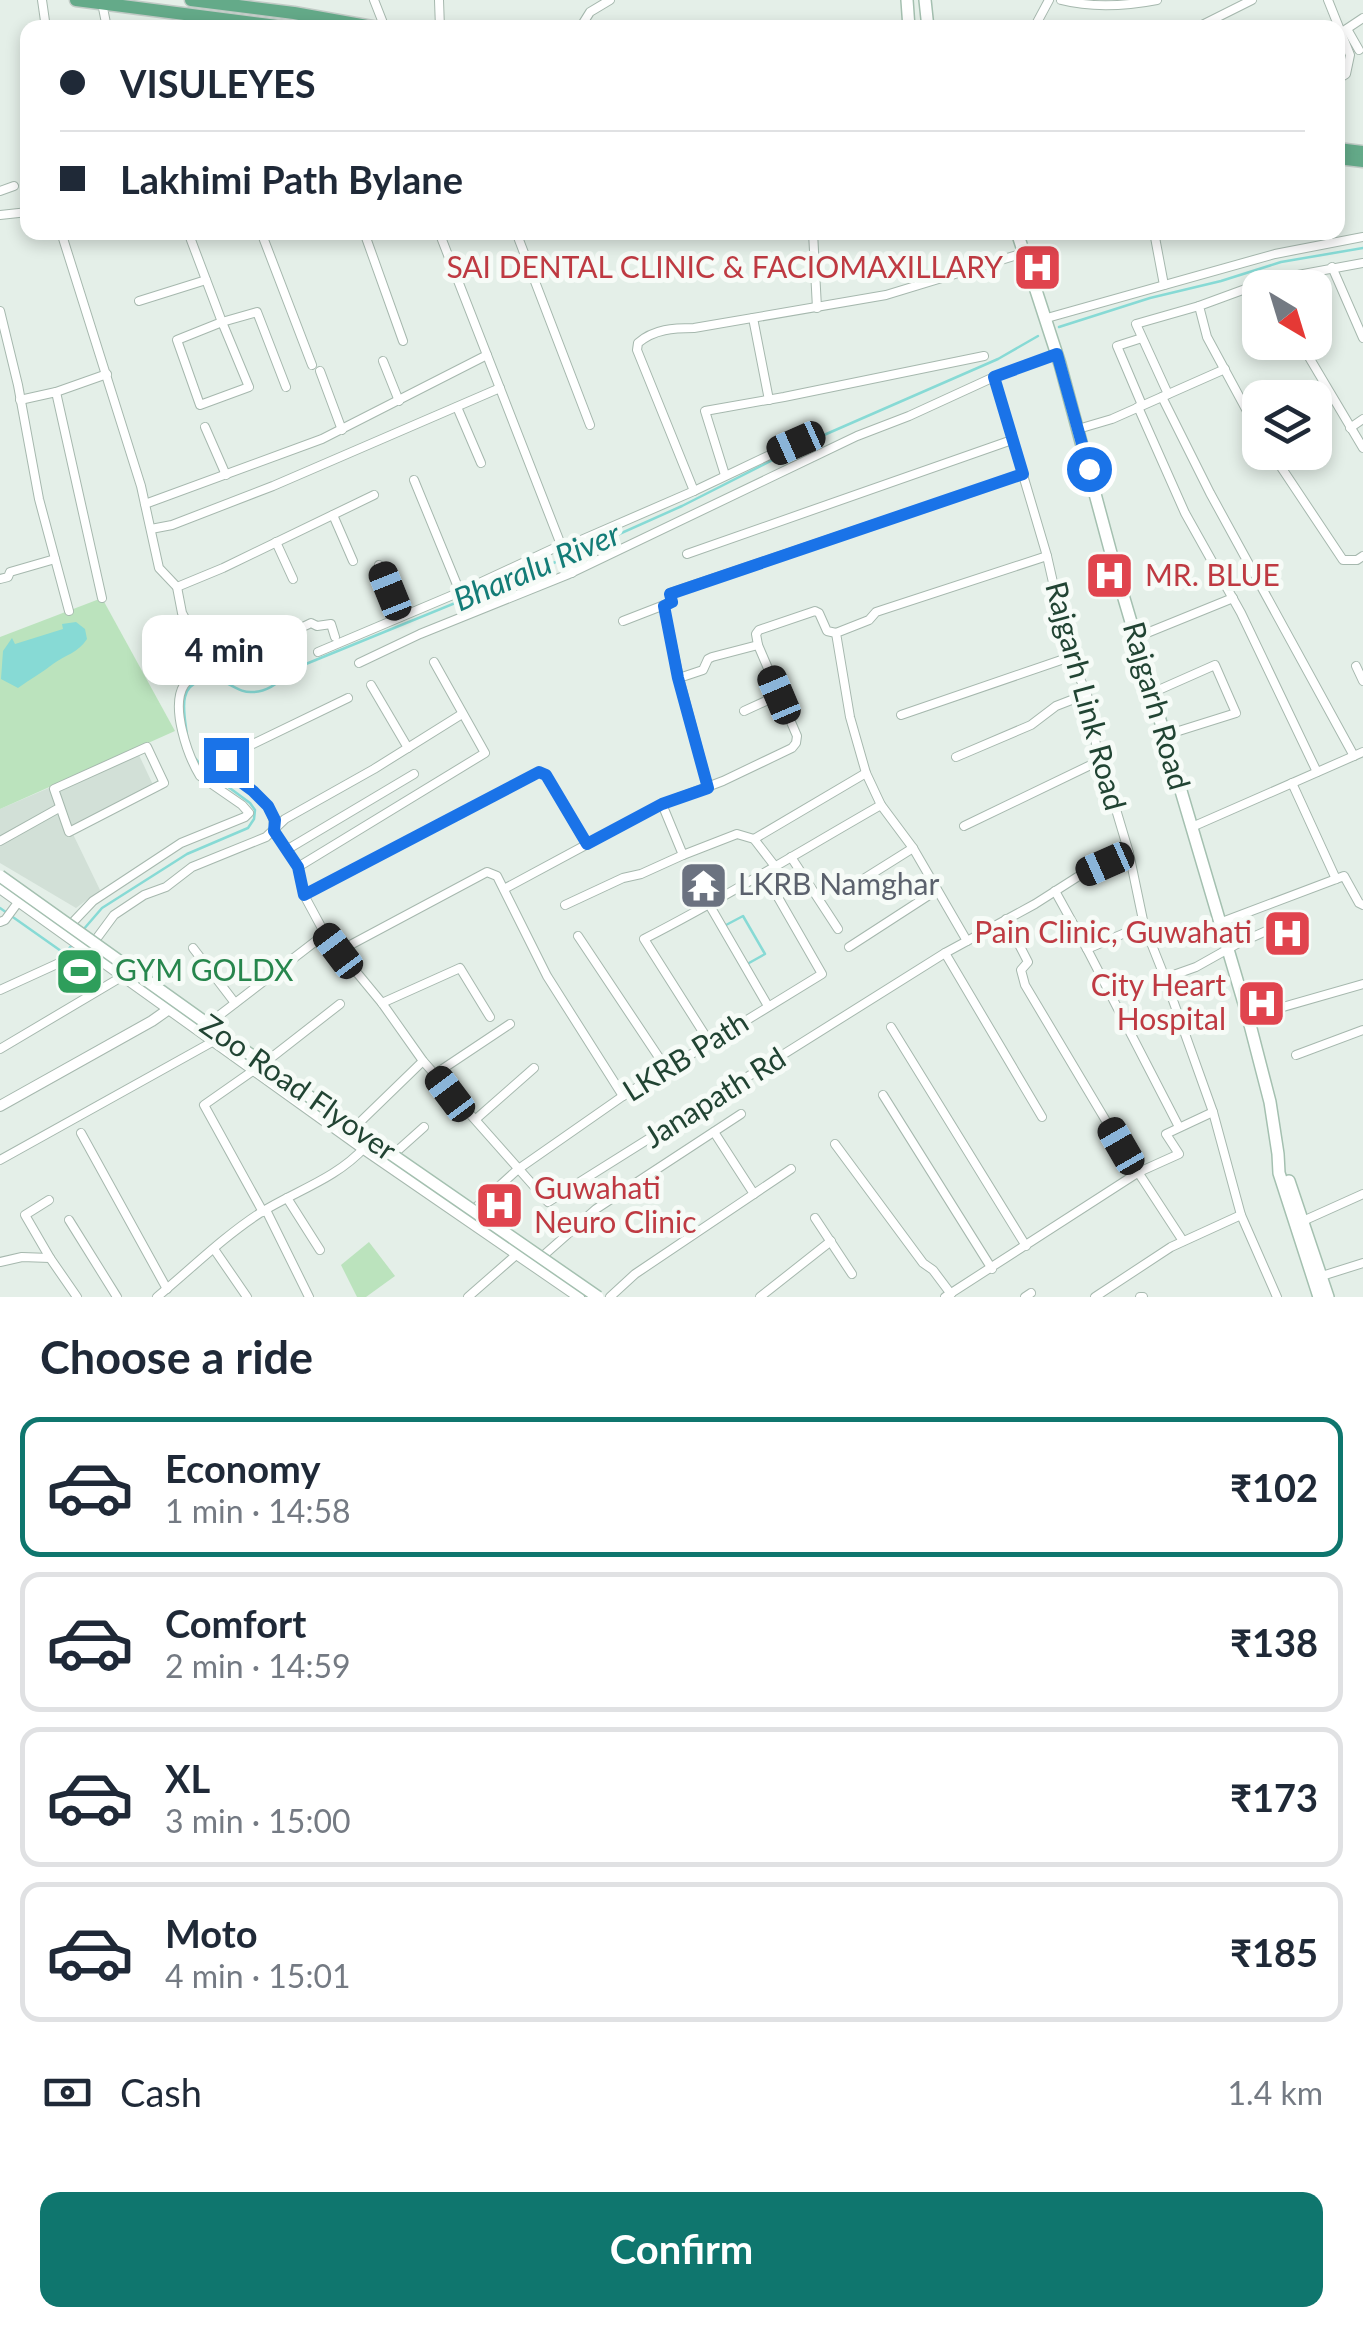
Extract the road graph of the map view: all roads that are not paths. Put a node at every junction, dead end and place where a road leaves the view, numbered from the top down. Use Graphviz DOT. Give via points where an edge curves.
graph roads {
  1 [pos="76,0"];
  2 [pos="192,0"];
  3 [pos="610,0"];
  4 [pos="1060,0"];
  5 [pos="1157,0"];
  6 [pos="1251,0"];
  7 [pos="221,2"];
  8 [pos="102,3"];
  9 [pos="292,6"];
  10 [pos="105,20"];
  11 [pos="232,20"];
  12 [pos="347,20"];
  13 [pos="585,20"];
  14 [pos="1215,20"];
  15 [pos="1345,34"];
  16 [pos="1361,48"];
  17 [pos="1350,56"];
  18 [pos="1345,75"];
  19 [pos="14,186"];
  20 [pos="0,191"];
  21 [pos="1363,237"];
  22 [pos="64,240"];
  23 [pos="191,240"];
  24 [pos="264,240"];
  25 [pos="367,240"];
  26 [pos="442,240"];
  27 [pos="519,240"];
  28 [pos="813,240"];
  29 [pos="1021,240"];
  30 [pos="1156,240"];
  31 [pos="1026,255"];
  32 [pos="1363,263"];
  33 [pos="1332,267"];
  34 [pos="1321,270"];
  35 [pos="206,280"];
  36 [pos="1164,284"];
  37 [pos="1242,293"];
  38 [pos="140,300"];
  39 [pos="1199,306"];
  40 [pos="817,308"];
  41 [pos="0,311"];
  42 [pos="753,318"];
  43 [pos="1047,318"];
  44 [pos="222,322"];
  45 [pos="1142,338"];
  46 [pos="1363,338"];
  47 [pos="402,340"];
  48 [pos="1057,354"];
  49 [pos="487,355"];
  50 [pos="984,356"];
  51 [pos="1310,360"];
  52 [pos="383,362"];
  53 [pos="1224,369"];
  54 [pos="107,374"];
  55 [pos="994,377"];
  56 [pos="286,387"];
  57 [pos="500,388"];
  58 [pos="56,392"];
  59 [pos="1165,395"];
  60 [pos="20,400"];
  61 [pos="769,400"];
  62 [pos="398,401"];
  63 [pos="1242,402"];
  64 [pos="1140,406"];
  65 [pos="457,407"];
  66 [pos="1363,419"];
  67 [pos="590,426"];
  68 [pos="205,427"];
  69 [pos="1350,428"];
  70 [pos="1078,429"];
  71 [pos="342,430"];
  72 [pos="816,433"];
  73 [pos="1012,440"];
  74 [pos="1363,448"];
  75 [pos="481,463"];
  76 [pos="1283,470"];
  77 [pos="226,474"];
  78 [pos="1023,474"];
  79 [pos="725,475"];
  80 [pos="414,480"];
  81 [pos="694,490"];
  82 [pos="374,496"];
  83 [pos="145,504"];
  84 [pos="333,515"];
  85 [pos="151,530"];
  86 [pos="276,542"];
  87 [pos="560,544"];
  88 [pos="687,554"];
  89 [pos="1047,556"];
  90 [pos="1363,556"];
  91 [pos="55,559"];
  92 [pos="352,561"];
  93 [pos="379,565"];
  94 [pos="572,573"];
  95 [pos="0,579"];
  96 [pos="293,579"];
  97 [pos="178,587"];
  98 [pos="460,592"];
  99 [pos="102,598"];
  100 [pos="1233,598"];
  101 [pos="664,606"];
  102 [pos="68,611"];
  103 [pos="400,617"];
  104 [pos="622,621"];
  105 [pos="836,633"];
  106 [pos="1136,636"];
  107 [pos="335,637"];
  108 [pos="758,645"];
  109 [pos="318,652"];
  110 [pos="1070,657"];
  111 [pos="434,662"];
  112 [pos="359,663"];
  113 [pos="1356,666"];
  114 [pos="213,669"];
  115 [pos="678,678"];
  116 [pos="1363,681"];
  117 [pos="371,684"];
  118 [pos="1154,692"];
  119 [pos="1086,694"];
  120 [pos="779,695"];
  121 [pos="348,698"];
  122 [pos="744,711"];
  123 [pos="462,714"];
  124 [pos="901,715"];
  125 [pos="1166,735"];
  126 [pos="408,748"];
  127 [pos="1359,754"];
  128 [pos="956,757"];
  129 [pos="1099,761"];
  130 [pos="1316,772"];
  131 [pos="866,773"];
  132 [pos="414,774"];
  133 [pos="1292,783"];
  134 [pos="708,788"];
  135 [pos="662,804"];
  136 [pos="881,805"];
  137 [pos="60,808"];
  138 [pos="964,826"];
  139 [pos="1192,827"];
  140 [pos="274,831"];
  141 [pos="754,839"];
  142 [pos="0,841"];
  143 [pos="587,844"];
  144 [pos="912,848"];
  145 [pos="288,850"];
  146 [pos="1129,853"];
  147 [pos="684,855"];
  148 [pos="791,856"];
  149 [pos="774,865"];
  150 [pos="298,867"];
  151 [pos="764,873"];
  152 [pos="0,879"];
  153 [pos="1336,879"];
  154 [pos="854,884"];
  155 [pos="504,889"];
  156 [pos="937,890"];
  157 [pos="1055,891"];
  158 [pos="304,895"];
  159 [pos="1363,905"];
  160 [pos="565,906"];
  161 [pos="710,906"];
  162 [pos="9,913"];
  163 [pos="1006,920"];
  164 [pos="75,922"];
  165 [pos="1222,922"];
  166 [pos="1144,924"];
  167 [pos="1282,924"];
  168 [pos="838,929"];
  169 [pos="326,934"];
  170 [pos="94,936"];
  171 [pos="578,936"];
  172 [pos="967,941"];
  173 [pos="848,946"];
  174 [pos="82,947"];
  175 [pos="193,948"];
  176 [pos="1087,949"];
  177 [pos="1228,950"];
  178 [pos="338,951"];
  179 [pos="945,953"];
  180 [pos="124,976"];
  181 [pos="1166,978"];
  182 [pos="1363,984"];
  183 [pos="0,990"];
  184 [pos="234,1003"];
  185 [pos="382,1003"];
  186 [pos="340,1004"];
  187 [pos="768,1006"];
  188 [pos="169,1009"];
  189 [pos="1248,1016"];
  190 [pos="490,1017"];
  191 [pos="212,1021"];
  192 [pos="510,1024"];
  193 [pos="891,1028"];
  194 [pos="1363,1030"];
  195 [pos="214,1041"];
  196 [pos="710,1043"];
  197 [pos="0,1049"];
  198 [pos="1296,1056"];
  199 [pos="268,1061"];
  200 [pos="423,1061"];
  201 [pos="534,1068"];
  202 [pos="666,1068"];
  203 [pos="254,1070"];
  204 [pos="435,1074"];
  205 [pos="624,1096"];
  206 [pos="883,1096"];
  207 [pos="0,1106"];
  208 [pos="1212,1112"];
  209 [pos="741,1114"];
  210 [pos="1042,1116"];
  211 [pos="476,1120"];
  212 [pos="358,1124"];
  213 [pos="424,1127"];
  214 [pos="1179,1127"];
  215 [pos="714,1132"];
  216 [pos="81,1133"];
  217 [pos="374,1136"];
  218 [pos="836,1144"];
  219 [pos="364,1148"];
  220 [pos="396,1152"];
  221 [pos="1278,1154"];
  222 [pos="0,1160"];
  223 [pos="791,1169"];
  224 [pos="517,1170"];
  225 [pos="1139,1172"];
  226 [pos="754,1194"];
  227 [pos="1363,1194"];
  228 [pos="287,1198"];
  229 [pos="49,1200"];
  230 [pos="475,1208"];
  231 [pos="265,1211"];
  232 [pos="1241,1215"];
  233 [pos="815,1218"];
  234 [pos="69,1220"];
  235 [pos="466,1220"];
  236 [pos="1304,1221"];
  237 [pos="831,1241"];
  238 [pos="1183,1242"];
  239 [pos="1026,1246"];
  240 [pos="214,1249"];
  241 [pos="320,1250"];
  242 [pos="516,1255"];
  243 [pos="544,1255"];
  244 [pos="50,1258"];
  245 [pos="0,1262"];
  246 [pos="1363,1264"];
  247 [pos="992,1269"];
  248 [pos="852,1274"];
  249 [pos="1322,1276"];
  250 [pos="167,1289"];
  251 [pos="1101,1295"];
  252 [pos="948,1296"];
  253 [pos="1274,1296"];
  254 [pos="77,1297"];
  255 [pos="117,1297"];
  256 [pos="157,1297"];
  257 [pos="247,1297"];
  258 [pos="309,1297"];
  259 [pos="468,1297"];
  260 [pos="579,1297"];
  261 [pos="588,1297"];
  262 [pos="598,1297"];
  263 [pos="609,1297"];
  264 [pos="760,1297"];
  265 [pos="1319,1297"];
  266 [pos="1328,1297"];
  1 -- 8 [label="main road"];
  2 -- 7 [label="main road"];
  3 -- 13 [label="street"];
  4 -- 5 [label="street" via="1094,6"];
  6 -- 14 [label="street"];
  7 -- 9 [label="main road"];
  8 -- 10 [label="street"];
  8 -- 11 [label="main road"];
  9 -- 12 [label="main road"];
  15 -- 17 [label="street"];
  16 -- 17 [label="street"];
  17 -- 18 [label="street"];
  19 -- 20 [label="street"];
  21 -- 36 [label="street"];
  22 -- 54 [label="street"];
  23 -- 35 [label="street"];
  24 -- 71 [label="street"];
  25 -- 47 [label="street"];
  26 -- 49 [label="street"];
  27 -- 67 [label="street"];
  28 -- 40 [label="street"];
  29 -- 31 [label="main road, Rajgarh Road"];
  30 -- 36 [label="street"];
  31 -- 40 [label="street"];
  31 -- 43 [label="main road, Rajgarh Road"];
  32 -- 33 [label="street"];
  33 -- 34 [label="street"];
  33 -- 46 [label="street"];
  35 -- 38 [label="street"];
  35 -- 44 [label="street"];
  36 -- 43 [label="street"];
  37 -- 39 [label="street"];
  39 -- 45 [label="street" via="1136,324"];
  39 -- 53 [label="street"];
  40 -- 42 [label="street"];
  41 -- 60 [label="street"];
  42 -- 61 [label="street"];
  42 -- 81 [label="street" via="658,331 638,342"];
  43 -- 48 [label="main road, Rajgarh Road"];
  44 -- 44 [label="street" via="249,388 200,405 176,340"];
  44 -- 56 [label="street" via="257,312"];
  45 -- 59 [label="street"];
  45 -- 64 [label="street" via="1117,346"];
  48 -- 55 [label="street"];
  48 -- 70 [label="main road, Rajgarh Road"];
  49 -- 57 [label="street"];
  49 -- 62 [label="street"];
  50 -- 61 [label="street"];
  51 -- 69 [label="street"];
  52 -- 62 [label="street"];
  53 -- 59 [label="street"];
  53 -- 63 [label="street"];
  54 -- 58 [label="street"];
  54 -- 83 [label="street"];
  55 -- 73 [label="street, Rajgarh Link Road"];
  55 -- 94 [label="street"];
  57 -- 65 [label="street"];
  57 -- 87 [label="street"];
  58 -- 60 [label="street"];
  58 -- 99 [label="street"];
  59 -- 64 [label="street"];
  59 -- 127 [label="street" via="1210,492"];
  60 -- 91 [label="street"];
  61 -- 79 [label="street" via="705,411"];
  62 -- 71 [label="street"];
  64 -- 70 [label="street"];
  64 -- 100 [label="street" via="1185,513"];
  65 -- 75 [label="street"];
  65 -- 85 [label="street"];
  66 -- 69 [label="street"];
  68 -- 77 [label="street"];
  69 -- 74 [label="street"];
  70 -- 106 [label="main road, Rajgarh Road"];
  71 -- 77 [label="street"];
  72 -- 79 [label="street"];
  73 -- 78 [label="street, Rajgarh Link Road"];
  73 -- 88 [label="street"];
  76 -- 90 [label="street" via="1343,560"];
  77 -- 83 [label="street"];
  78 -- 89 [label="street, Rajgarh Link Road"];
  78 -- 101 [label="street" via="670,594 672,602"];
  79 -- 81 [label="street"];
  80 -- 98 [label="street"];
  81 -- 87 [label="street"];
  82 -- 84 [label="street"];
  83 -- 85 [label="street"];
  84 -- 86 [label="street"];
  84 -- 92 [label="street"];
  85 -- 97 [label="street" via="159,568"];
  86 -- 96 [label="street"];
  86 -- 97 [label="street"];
  87 -- 94 [label="street"];
  87 -- 98 [label="street"];
  89 -- 105 [label="street" via="876,612"];
  89 -- 110 [label="street, Rajgarh Link Road"];
  91 -- 95 [label="street"];
  91 -- 102 [label="street"];
  93 -- 103 [label="street"];
  94 -- 112 [label="street"];
  97 -- 114 [label="street" via="182,613"];
  98 -- 103 [label="street"];
  100 -- 106 [label="street"];
  100 -- 130 [label="street"];
  101 -- 104 [label="street"];
  101 -- 115 [label="street"];
  103 -- 109 [label="street"];
  105 -- 108 [label="street" via="827,632 815,610 759,630"];
  105 -- 131 [label="street"];
  106 -- 118 [label="main road, Rajgarh Road"];
  107 -- 114 [label="street" via="331,624 311,623"];
  108 -- 115 [label="street" via="712,658 703,670"];
  108 -- 120 [label="street"];
  110 -- 119 [label="street, Rajgarh Link Road"];
  110 -- 124 [label="street"];
  111 -- 123 [label="street"];
  113 -- 116 [label="street"];
  114 -- 164 [label="street" via="183,686 184,740 200,776 249,813 181,843 93,901"];
  115 -- 134 [label="street"];
  117 -- 126 [label="street"];
  118 -- 125 [label="main road, Rajgarh Road"];
  118 -- 125 [label="street" via="1215,665 1236,713"];
  119 -- 128 [label="street"];
  119 -- 129 [label="street, Rajgarh Link Road"];
  120 -- 122 [label="street"];
  120 -- 134 [label="street" via="796,743"];
  121 -- 140 [label="street, Janapath Rd" via="228,756 227,772 268,806"];
  123 -- 126 [label="street"];
  123 -- 150 [label="street" via="484,753"];
  125 -- 139 [label="main road, Rajgarh Road"];
  126 -- 140 [label="street"];
  127 -- 130 [label="street"];
  129 -- 138 [label="street"];
  129 -- 146 [label="street, Rajgarh Link Road"];
  130 -- 133 [label="street"];
  131 -- 136 [label="street"];
  131 -- 141 [label="street"];
  132 -- 145 [label="street"];
  133 -- 139 [label="street"];
  133 -- 153 [label="street"];
  134 -- 135 [label="street"];
  135 -- 143 [label="street"];
  135 -- 147 [label="street"];
  136 -- 144 [label="street"];
  136 -- 148 [label="street"];
  137 -- 137 [label="street" via="54,789 147,747 164,783 69,832"];
  137 -- 142 [label="street"];
  139 -- 165 [label="main road, Rajgarh Road"];
  140 -- 145 [label="street, Janapath Rd"];
  140 -- 170 [label="street" via="144,895"];
  141 -- 147 [label="street" via="728,836"];
  141 -- 149 [label="street"];
  143 -- 155 [label="street"];
  143 -- 158 [label="street" via="539,772"];
  144 -- 154 [label="street"];
  144 -- 156 [label="street"];
  145 -- 150 [label="street, Janapath Rd"];
  146 -- 157 [label="street, Janapath Rd"];
  146 -- 166 [label="street, Rajgarh Link Road"];
  147 -- 160 [label="street"];
  148 -- 149 [label="street"];
  148 -- 168 [label="street"];
  149 -- 151 [label="street"];
  150 -- 158 [label="street, Janapath Rd"];
  151 -- 161 [label="street"];
  151 -- 187 [label="street, LKRB Path" via="822,974"];
  152 -- 162 [label="street"];
  152 -- 164 [label="street"];
  152 -- 261 [label="main road, Zoo Road Flyover, bridge" via="378,1154"];
  152 -- 262 [label="main road, Zoo Road Flyover, bridge"];
  153 -- 159 [label="street" via="1344,876"];
  153 -- 165 [label="street"];
  155 -- 178 [label="street" via="487,872"];
  155 -- 205 [label="street" via="547,976"];
  156 -- 172 [label="street"];
  156 -- 173 [label="street"];
  157 -- 163 [label="street, Janapath Rd"];
  157 -- 176 [label="street"];
  158 -- 169 [label="street, Janapath Rd"];
  161 -- 187 [label="street"];
  161 -- 196 [label="street" via="644,940"];
  162 -- 174 [label="street" via="62,932"];
  163 -- 172 [label="street, Janapath Rd"];
  163 -- 225 [label="street" via="1028,962 1021,970 1025,985"];
  164 -- 170 [label="street, bridge"];
  165 -- 177 [label="main road, Rajgarh Road"];
  166 -- 176 [label="street"];
  166 -- 181 [label="street, Rajgarh Link Road"];
  167 -- 177 [label="street"];
  169 -- 178 [label="street, Janapath Rd"];
  169 -- 184 [label="street"];
  170 -- 191 [label="street"];
  171 -- 202 [label="street"];
  172 -- 179 [label="street, Janapath Rd"];
  174 -- 180 [label="street"];
  174 -- 183 [label="street"];
  175 -- 184 [label="street"];
  176 -- 214 [label="street"];
  177 -- 181 [label="street"];
  177 -- 189 [label="main road, Rajgarh Road"];
  178 -- 185 [label="street, Janapath Rd"];
  179 -- 210 [label="street"];
  179 -- 224 [label="street, Janapath Rd" via="548,1202"];
  180 -- 188 [label="street"];
  180 -- 197 [label="street"];
  181 -- 208 [label="street, Rajgarh Link Road"];
  182 -- 189 [label="street"];
  184 -- 191 [label="street"];
  185 -- 190 [label="street" via="460,968"];
  185 -- 200 [label="street, Janapath Rd"];
  186 -- 199 [label="street"];
  187 -- 196 [label="street, LKRB Path"];
  188 -- 195 [label="street"];
  188 -- 207 [label="street"];
  189 -- 221 [label="main road, Rajgarh Road"];
  191 -- 199 [label="street"];
  192 -- 204 [label="street"];
  193 -- 239 [label="street"];
  194 -- 198 [label="street"];
  195 -- 203 [label="street"];
  195 -- 222 [label="street"];
  196 -- 202 [label="street, LKRB Path"];
  199 -- 212 [label="street"];
  200 -- 204 [label="street, Janapath Rd"];
  200 -- 212 [label="street"];
  201 -- 211 [label="street"];
  202 -- 205 [label="street, LKRB Path"];
  203 -- 219 [label="street"];
  203 -- 231 [label="street" via="204,1106"];
  204 -- 211 [label="street, Janapath Rd"];
  205 -- 224 [label="street, LKRB Path"];
  206 -- 247 [label="street"];
  208 -- 214 [label="street"];
  208 -- 232 [label="street, Rajgarh Link Road"];
  209 -- 215 [label="street"];
  211 -- 224 [label="street, Janapath Rd"];
  212 -- 217 [label="street"];
  213 -- 220 [label="street"];
  214 -- 225 [label="street" via="1166,1134 1179,1154"];
  215 -- 226 [label="street"];
  215 -- 243 [label="street" via="596,1209"];
  216 -- 250 [label="street"];
  217 -- 219 [label="street"];
  217 -- 220 [label="street"];
  218 -- 252 [label="street"];
  219 -- 228 [label="street" via="352,1162"];
  219 -- 235 [label="street"];
  220 -- 230 [label="street"];
  221 -- 236 [label="main road, Rajgarh Road"];
  221 -- 265 [label="main road, Rajgarh Road" via="1278,1173"];
  223 -- 226 [label="street"];
  224 -- 230 [label="street, LKRB Path"];
  225 -- 238 [label="street"];
  225 -- 239 [label="street"];
  226 -- 263 [label="street"];
  227 -- 236 [label="street"];
  228 -- 231 [label="street"];
  228 -- 241 [label="street"];
  229 -- 244 [label="street" via="25,1215"];
  230 -- 235 [label="street, LKRB Path"];
  230 -- 243 [label="street"];
  231 -- 240 [label="street"];
  231 -- 258 [label="street"];
  232 -- 238 [label="street"];
  232 -- 253 [label="street, Rajgarh Link Road"];
  233 -- 237 [label="street"];
  234 -- 255 [label="street"];
  235 -- 242 [label="street"];
  236 -- 249 [label="main road, Rajgarh Road"];
  237 -- 248 [label="street"];
  237 -- 264 [label="street"];
  238 -- 251 [label="street"];
  239 -- 247 [label="street"];
  240 -- 250 [label="street"];
  240 -- 257 [label="street"];
  242 -- 259 [label="street"];
  242 -- 260 [label="street"];
  243 -- 263 [label="street"];
  244 -- 245 [label="street"];
  244 -- 254 [label="street"];
  246 -- 249 [label="street"];
  247 -- 252 [label="street"];
  249 -- 266 [label="main road, Rajgarh Road"];
  250 -- 256 [label="street"];
}
